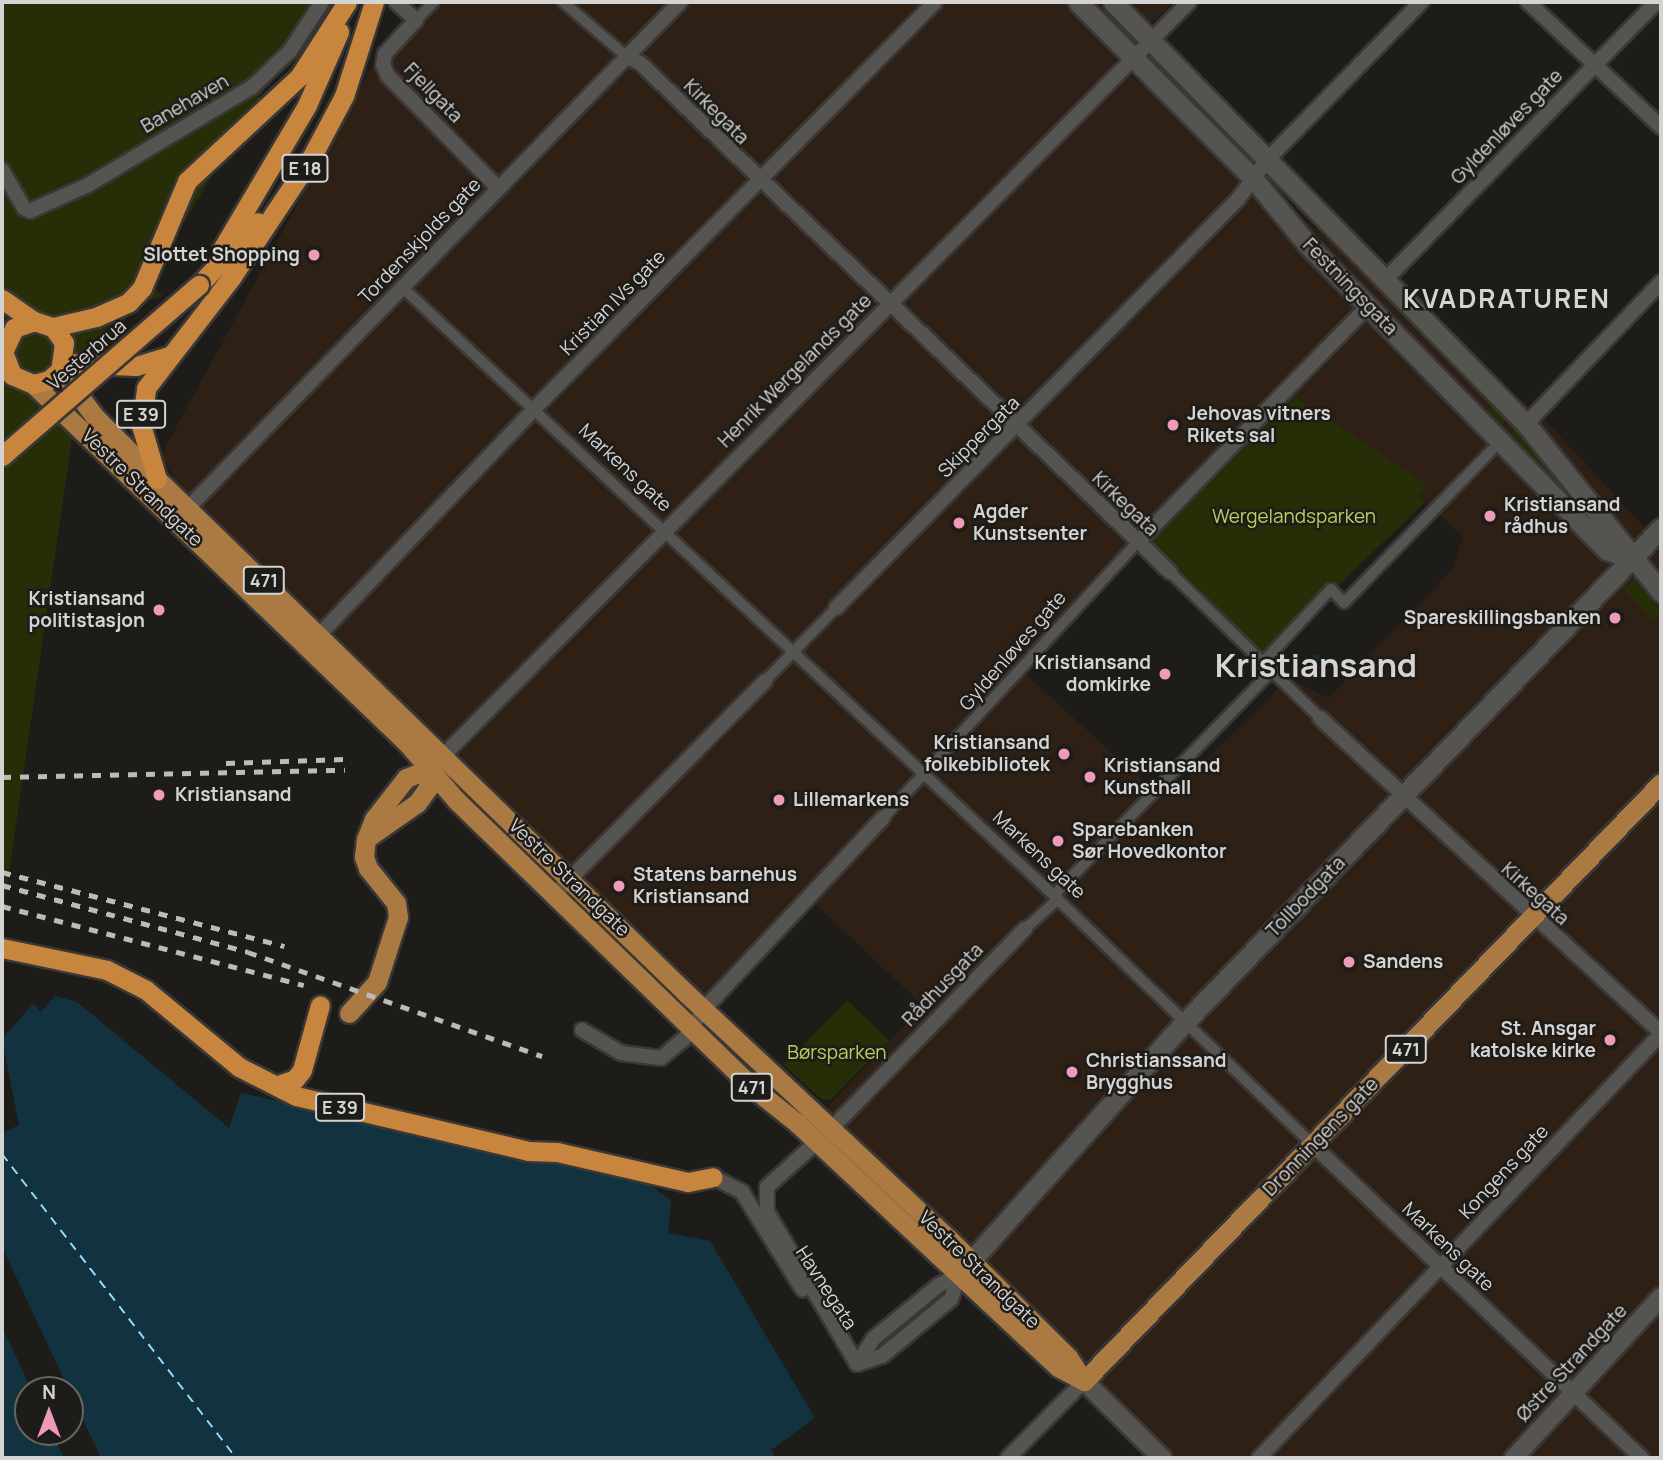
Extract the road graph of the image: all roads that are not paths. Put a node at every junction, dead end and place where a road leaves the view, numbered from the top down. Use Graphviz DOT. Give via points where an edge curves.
graph roads {
  1 [pos="322,2"];
  2 [pos="348,2"];
  3 [pos="374,2"];
  4 [pos="396,2"];
  5 [pos="435,2"];
  6 [pos="563,2"];
  7 [pos="680,2"];
  8 [pos="935,2"];
  9 [pos="1078,2"];
  10 [pos="1114,2"];
  11 [pos="1189,2"];
  12 [pos="1421,2"];
  13 [pos="1528,2"];
  14 [pos="1656,2"];
  15 [pos="416,20"];
  16 [pos="1151,40"];
  17 [pos="626,56"];
  18 [pos="1133,56"];
  19 [pos="1594,65"];
  20 [pos="1661,127"];
  21 [pos="1266,160"];
  22 [pos="2,170"];
  23 [pos="1253,178"];
  24 [pos="760,183"];
  25 [pos="498,188"];
  26 [pos="1386,279"];
  27 [pos="1661,282"];
  28 [pos="200,285"];
  29 [pos="402,287"];
  30 [pos="2,299"];
  31 [pos="887,305"];
  32 [pos="1367,307"];
  33 [pos="43,324"];
  34 [pos="2,351"];
  35 [pos="170,356"];
  36 [pos="62,366"];
  37 [pos="28,383"];
  38 [pos="2,390"];
  39 [pos="534,409"];
  40 [pos="1526,424"];
  41 [pos="1017,427"];
  42 [pos="1492,450"];
  43 [pos="2,456"];
  44 [pos="157,479"];
  45 [pos="188,508"];
  46 [pos="1661,528"];
  47 [pos="663,530"];
  48 [pos="1137,543"];
  49 [pos="1631,559"];
  50 [pos="1170,572"];
  51 [pos="1661,592"];
  52 [pos="836,608"];
  53 [pos="320,634"];
  54 [pos="794,652"];
  55 [pos="1265,660"];
  56 [pos="1273,670"];
  57 [pos="765,681"];
  58 [pos="1320,718"];
  59 [pos="437,762"];
  60 [pos="925,774"];
  61 [pos="1661,783"];
  62 [pos="1403,797"];
  63 [pos="883,818"];
  64 [pos="563,887"];
  65 [pos="1056,897"];
  66 [pos="1532,917"];
  67 [pos="1025,929"];
  68 [pos="2,948"];
  69 [pos="320,1005"];
  70 [pos="704,1009"];
  71 [pos="349,1013"];
  72 [pos="1185,1022"];
  73 [pos="694,1027"];
  74 [pos="582,1030"];
  75 [pos="1661,1033"];
  76 [pos="278,1085"];
  77 [pos="823,1135"];
  78 [pos="1314,1146"];
  79 [pos="713,1177"];
  80 [pos="766,1187"];
  81 [pos="964,1267"];
  82 [pos="1442,1267"];
  83 [pos="1661,1297"];
  84 [pos="857,1364"];
  85 [pos="1084,1381"];
  86 [pos="1573,1393"];
  87 [pos="1008,1458"];
  88 [pos="1162,1458"];
  89 [pos="1259,1458"];
  90 [pos="1514,1458"];
  91 [pos="1642,1458"];
  1 -- 22 [label="street, Banehaven" via="290,51 252,87 205,119 41,208 24,208"];
  2 -- 28 [label="highway, E 18" via="307,104"];
  2 -- 33 [label="highway, E 18" via="299,77 187,181 147,279 129,302 96,317"];
  3 -- 28 [label="highway, E 18" via="335,94 299,160 252,229"];
  3 -- 35 [label="highway, E 18" via="344,96 311,158 203,317"];
  4 -- 15 [label="street"];
  5 -- 15 [label="street"];
  6 -- 17 [label="street, Kirkegata"];
  7 -- 17 [label="street, Tordenskjolds gate"];
  8 -- 24 [label="street, Kristian IVs gate"];
  9 -- 18 [label="main road, Festningsgata"];
  10 -- 16 [label="main road, Festningsgata"];
  11 -- 16 [label="street, Henrik Wergelands gate"];
  12 -- 21 [label="street, Skippergata"];
  13 -- 19 [label="street"];
  14 -- 19 [label="street, Gyldenløves gate"];
  15 -- 25 [label="street, Fjellgata" via="386,54 383,65 388,76"];
  16 -- 18 [label="street, Henrik Wergelands gate"];
  16 -- 21 [label="main road, Festningsgata"];
  17 -- 24 [label="street, Kirkegata" via="639,63"];
  17 -- 25 [label="street, Tordenskjolds gate"];
  18 -- 23 [label="main road, Festningsgata"];
  18 -- 31 [label="street, Henrik Wergelands gate"];
  19 -- 20 [label="street"];
  19 -- 26 [label="street, Gyldenløves gate"];
  21 -- 23 [label="street, Skippergata"];
  21 -- 26 [label="main road, Festningsgata"];
  23 -- 32 [label="main road, Festningsgata"];
  23 -- 41 [label="street, Skippergata" via="1238,199"];
  24 -- 31 [label="street, Kirkegata"];
  24 -- 39 [label="street, Kristian IVs gate"];
  25 -- 29 [label="street, Tordenskjolds gate"];
  26 -- 40 [label="main road, Festningsgata"];
  27 -- 40 [label="street"];
  28 -- 43 [label="highway, Vesterbrua / E 18, bridge"];
  29 -- 39 [label="street, Markens gate"];
  29 -- 45 [label="street, Tordenskjolds gate"];
  30 -- 33 [label="highway"];
  31 -- 41 [label="street, Kirkegata"];
  31 -- 47 [label="street, Henrik Wergelands gate"];
  32 -- 48 [label="street, Gyldenløves gate"];
  32 -- 49 [label="main road, Festningsgata" via="1607,550"];
  33 -- 34 [label="highway, E 18" via="14,328"];
  33 -- 36 [label="highway" via="64,343"];
  34 -- 37 [label="highway, E 18" via="12,375"];
  35 -- 36 [label="highway" via="136,366"];
  35 -- 44 [label="highway, E 39" via="146,388 141,403 144,446"];
  36 -- 37 [label="highway" via="49,380"];
  36 -- 44 [label="main road, Vestre Strandgate / 471" via="95,418"];
  37 -- 38 [label="highway"];
  37 -- 59 [label="main road, Vestre Strandgate / 471"];
  39 -- 47 [label="street, Markens gate"];
  39 -- 53 [label="street, Kristian IVs gate"];
  40 -- 49 [label="main road, Festningsgata" via="1620,537"];
  41 -- 48 [label="street, Kirkegata"];
  41 -- 52 [label="street, Skippergata"];
  42 -- 55 [label="street" via="1344,603 1331,589"];
  44 -- 45 [label="main road, Vestre Strandgate / 471"];
  45 -- 53 [label="main road, Vestre Strandgate / 471"];
  46 -- 49 [label="main road, Tollbodgata"];
  47 -- 54 [label="street, Markens gate"];
  47 -- 59 [label="street, Henrik Wergelands gate"];
  48 -- 50 [label="street, Kirkegata"];
  48 -- 60 [label="street, Gyldenløves gate"];
  49 -- 51 [label="main road, Festningsgata"];
  49 -- 62 [label="main road, Tollbodgata"];
  50 -- 55 [label="street, Kirkegata"];
  52 -- 54 [label="street, Skippergata"];
  53 -- 59 [label="main road, Vestre Strandgate / 471"];
  54 -- 57 [label="street, Skippergata"];
  54 -- 60 [label="street, Markens gate"];
  55 -- 56 [label="street, Kirkegata"];
  56 -- 58 [label="street, Kirkegata"];
  56 -- 65 [label="street, Rådhusgata"];
  57 -- 64 [label="street, Skippergata"];
  58 -- 62 [label="street, Kirkegata"];
  59 -- 64 [label="main road, Vestre Strandgate / 471"];
  59 -- 71 [label="main road" via="417,803 366,839 364,857 396,903 398,917 377,982"];
  60 -- 63 [label="street, Gyldenløves gate"];
  60 -- 65 [label="street, Markens gate"];
  61 -- 66 [label="main road, Dronningens gate / 471"];
  62 -- 66 [label="street, Kirkegata"];
  62 -- 72 [label="main road, Tollbodgata"];
  63 -- 70 [label="street, Gyldenløves gate"];
  64 -- 70 [label="main road, Vestre Strandgate / 471"];
  64 -- 73 [label="main road, Vestre Strandgate / 471"];
  65 -- 67 [label="street, Rådhusgata"];
  65 -- 72 [label="street, Markens gate"];
  66 -- 75 [label="street, Kirkegata"];
  66 -- 78 [label="main road, Dronningens gate / 471"];
  67 -- 77 [label="street, Rådhusgata"];
  68 -- 76 [label="highway, E 39" via="107,970 146,990 239,1067"];
  69 -- 76 [label="highway, E 39" via="302,1070 295,1079"];
  70 -- 73 [label="street, Gyldenløves gate"];
  70 -- 77 [label="main road, Vestre Strandgate / 471"];
  72 -- 78 [label="street, Markens gate"];
  72 -- 81 [label="main road, Tollbodgata"];
  73 -- 74 [label="street, Gyldenløves gate" via="673,1050 650,1059 621,1053"];
  73 -- 77 [label="main road, Vestre Strandgate / 471" via="752,1087"];
  75 -- 82 [label="street, Kongens gate"];
  76 -- 79 [label="highway, E 39" via="296,1097 528,1151 557,1152 688,1182"];
  77 -- 80 [label="street, Rådhusgata"];
  77 -- 81 [label="main road, Vestre Strandgate / 471"];
  78 -- 82 [label="street, Markens gate"];
  78 -- 85 [label="main road, Dronningens gate / 471"];
  79 -- 84 [label="street, Havnegata" via="742,1192 832,1338"];
  80 -- 84 [label="street, Havnegata" via="767,1212"];
  81 -- 84 [label="street, Tollbodgata" via="873,1339"];
  81 -- 85 [label="main road, Vestre Strandgate / 471" via="1068,1357"];
  82 -- 86 [label="street, Markens gate"];
  82 -- 89 [label="street, Kongens gate"];
  83 -- 86 [label="street, Østre Strandgate"];
  85 -- 87 [label="street, Dronningens gate"];
  85 -- 88 [label="street, Vestre Strandgate"];
  86 -- 90 [label="street, Østre Strandgate"];
  86 -- 91 [label="street, Markens gate"];
}
